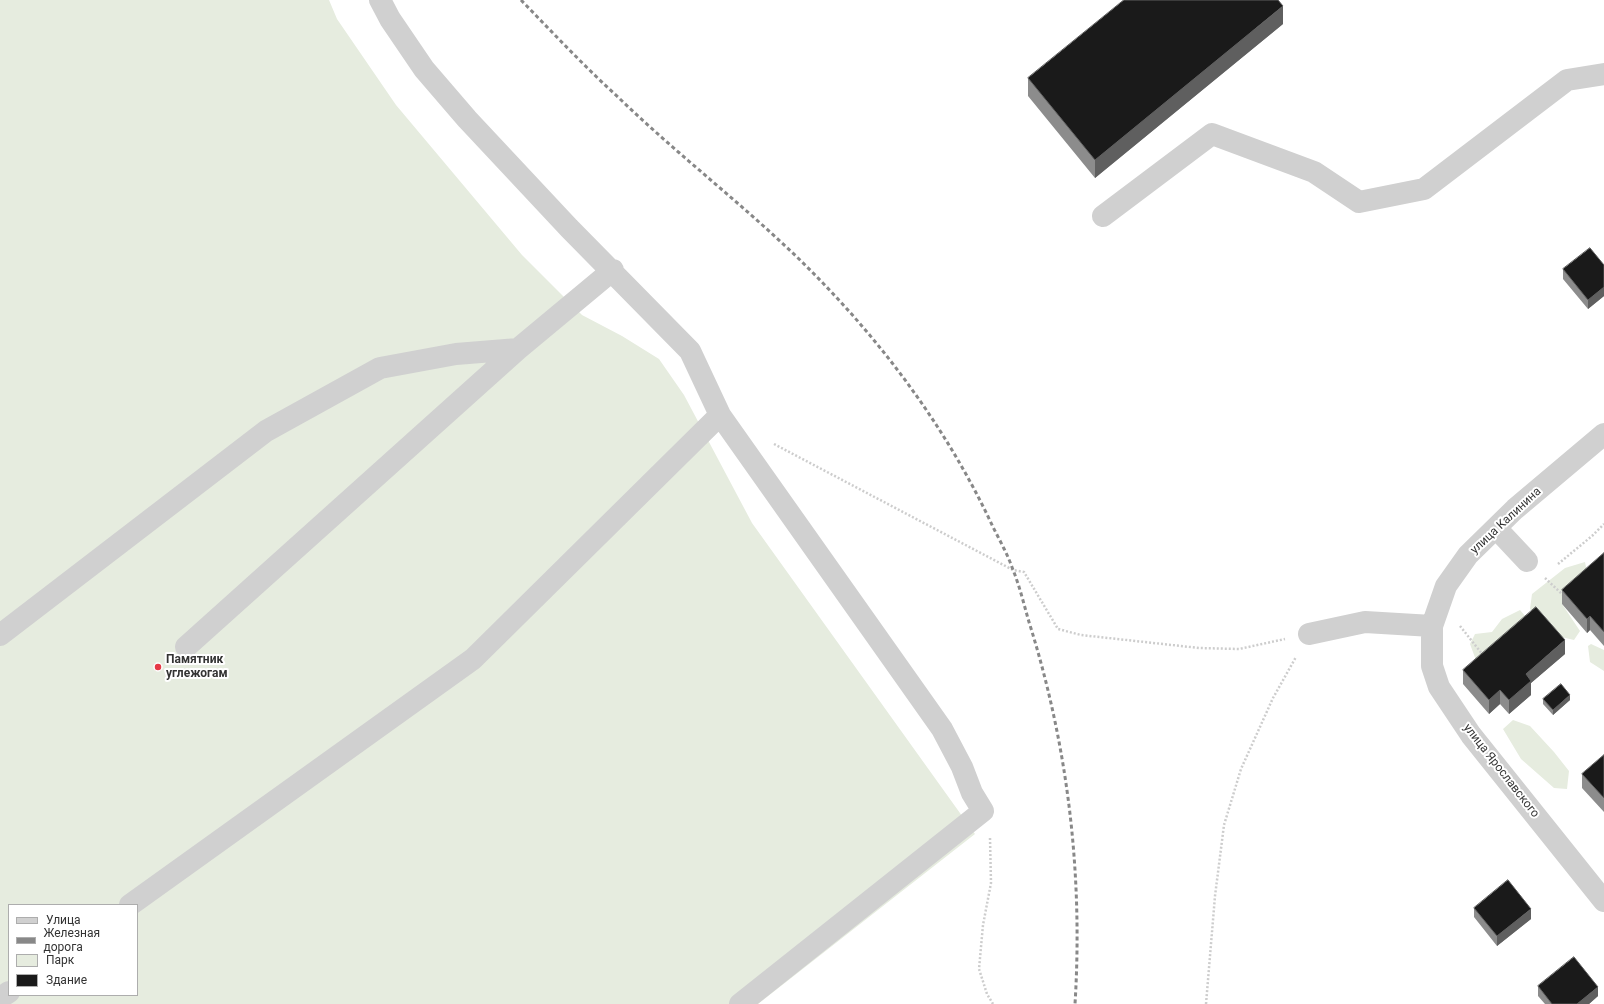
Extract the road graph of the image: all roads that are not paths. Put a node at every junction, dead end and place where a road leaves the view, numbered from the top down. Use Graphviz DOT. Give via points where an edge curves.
graph roads {
  1 [pos="380,0"];
  2 [pos="1604,74"];
  3 [pos="1103,216"];
  4 [pos="613,270"];
  5 [pos="518,349"];
  6 [pos="720,416"];
  7 [pos="1604,434"];
  8 [pos="1496,528"];
  9 [pos="1527,562"];
  10 [pos="1434,620"];
  11 [pos="0,634"];
  12 [pos="1309,634"];
  13 [pos="186,647"];
  14 [pos="1597,877"];
  15 [pos="1604,901"];
  16 [pos="131,904"];
  17 [pos="740,1004"];
  1 -- 4 [label="street" via="390,19 433,80 564,222"];
  2 -- 3 [label="street" via="1567,80 1424,189 1359,202 1314,172 1212,134"];
  4 -- 5 [label="street"];
  4 -- 6 [label="street" via="690,351"];
  5 -- 11 [label="street" via="456,354 380,368 266,431"];
  5 -- 13 [label="street"];
  6 -- 16 [label="street" via="473,659"];
  6 -- 17 [label="street" via="942,728 983,811"];
  7 -- 8 [label="street, улица Калинина"];
  8 -- 9 [label="street"];
  8 -- 10 [label="street, улица Калинина" via="1468,556 1446,586"];
  10 -- 12 [label="street" via="1365,622"];
  10 -- 14 [label="street, улица Ярославского" via="1432,666 1439,687 1470,735"];
  14 -- 15 [label="street, улица Ярославского"];
}
